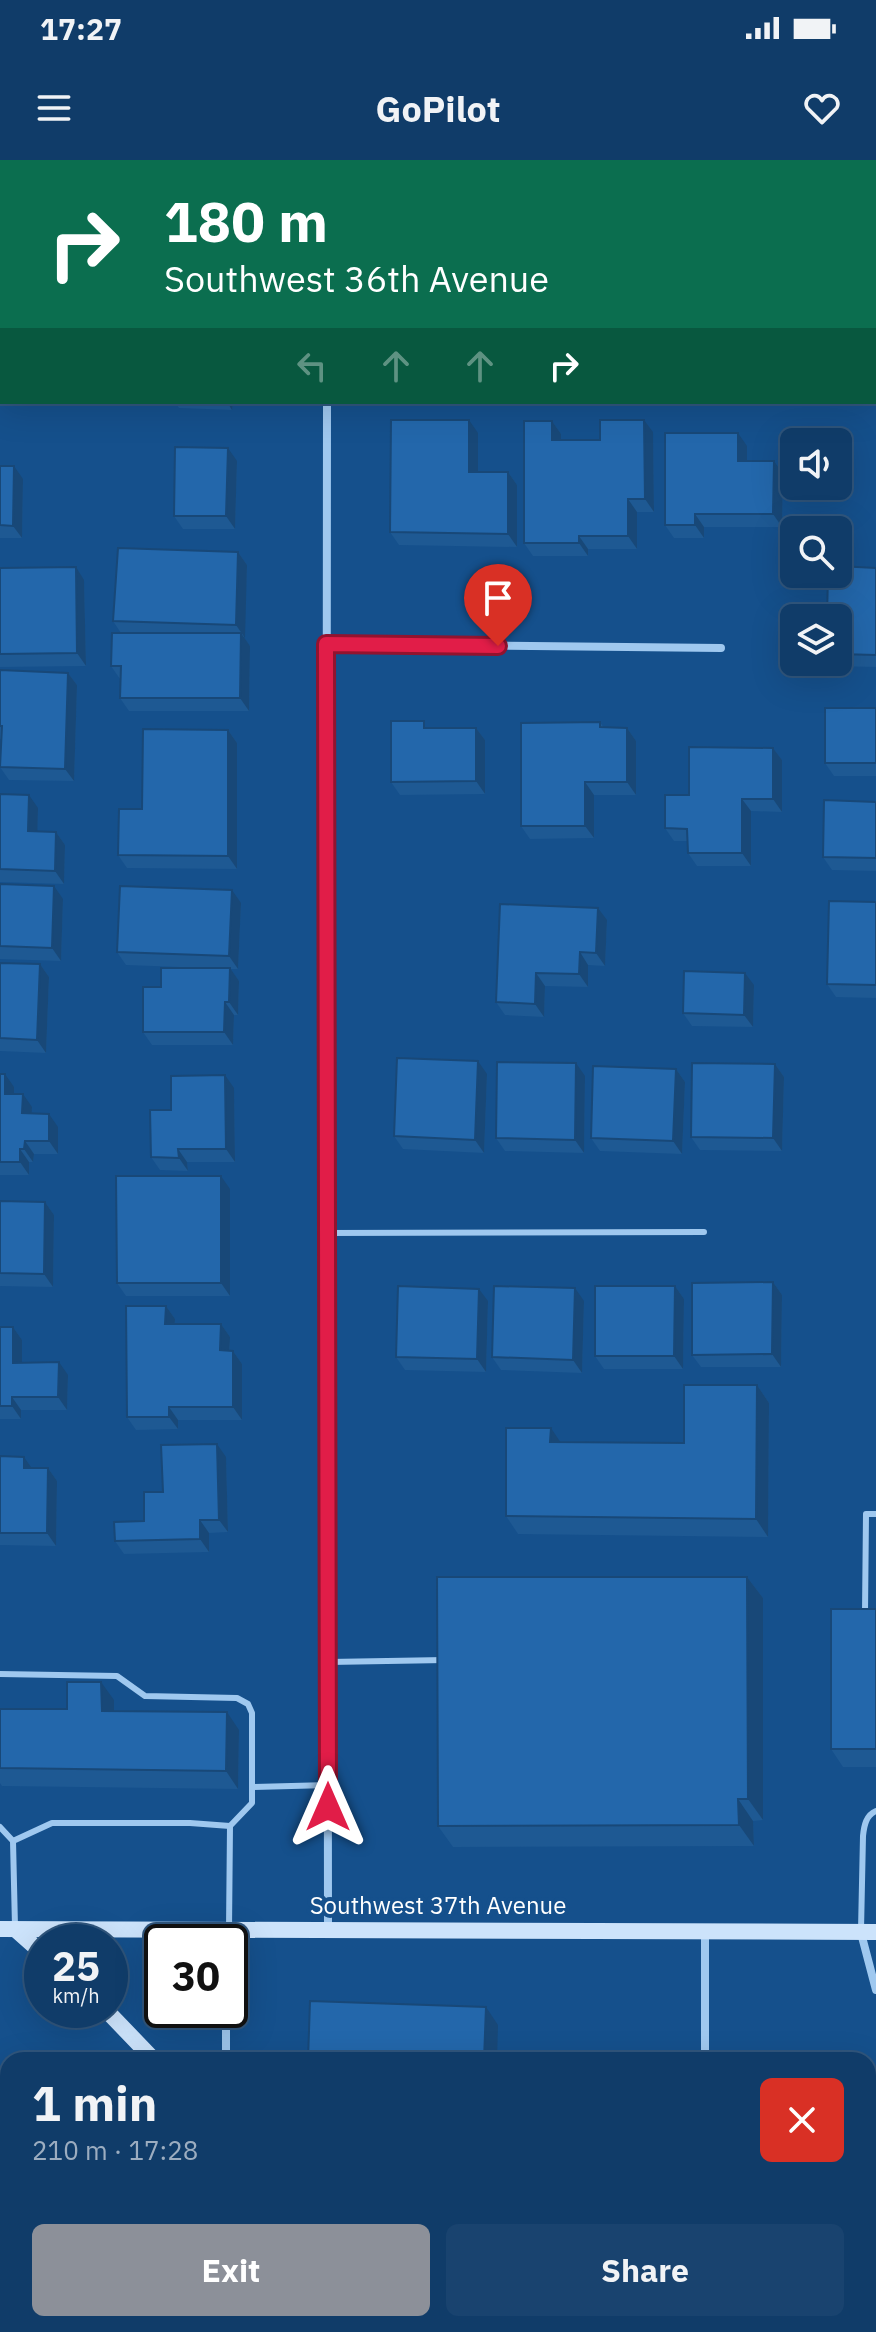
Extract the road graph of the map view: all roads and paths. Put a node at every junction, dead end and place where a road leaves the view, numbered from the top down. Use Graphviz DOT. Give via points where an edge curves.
graph roads {
  1 [pos="327,404"];
  2 [pos="326,644"];
  3 [pos="721,648"];
  4 [pos="704,1232"];
  5 [pos="325,1233"];
  6 [pos="876,1514"];
  7 [pos="876,1612"];
  8 [pos="445,1660"];
  9 [pos="329,1662"];
  10 [pos="0,1674"];
  11 [pos="329,1785"];
  12 [pos="252,1787"];
  13 [pos="876,1811"];
  14 [pos="230,1826"];
  15 [pos="0,1827"];
  16 [pos="13,1841"];
  17 [pos="228,1924"];
  18 [pos="7,1929"];
  19 [pos="328,1929"];
  20 [pos="705,1931"];
  21 [pos="869,1932"];
  22 [pos="144,1933"];
  23 [pos="248,1935"];
  24 [pos="24,1941"];
  25 [pos="876,1990"];
  26 [pos="123,2028"];
  27 [pos="226,2028"];
  28 [pos="146,2052"];
  29 [pos="226,2052"];
  30 [pos="705,2052"];
  1 -- 2 [label="street"];
  2 -- 3 [label="street"];
  2 -- 5 [label="street"];
  4 -- 5 [label="lane"];
  5 -- 9 [label="street"];
  6 -- 7 [label="lane" via="866,1514 865,1613"];
  8 -- 9 [label="lane"];
  9 -- 11 [label="street"];
  10 -- 12 [label="lane" via="117,1676 145,1696 237,1698 252,1713"];
  11 -- 12 [label="lane"];
  11 -- 19 [label="street"];
  12 -- 14 [label="lane" via="252,1803"];
  13 -- 21 [label="lane" via="864,1824 863,1836"];
  14 -- 16 [label="lane" via="52,1823"];
  14 -- 17 [label="lane"];
  15 -- 16 [label="lane"];
  16 -- 18 [label="lane"];
  18 -- 22 [label="main road, Southwest 37th Avenue"];
  18 -- 24 [label="main road"];
  19 -- 20 [label="main road, Southwest 37th Avenue"];
  19 -- 23 [label="main road, Southwest 37th Avenue"];
  20 -- 21 [label="main road, Southwest 37th Avenue"];
  20 -- 30 [label="street"];
  21 -- 25 [label="street"];
  26 -- 28 [label="main road"];
  27 -- 29 [label="street"];
}
